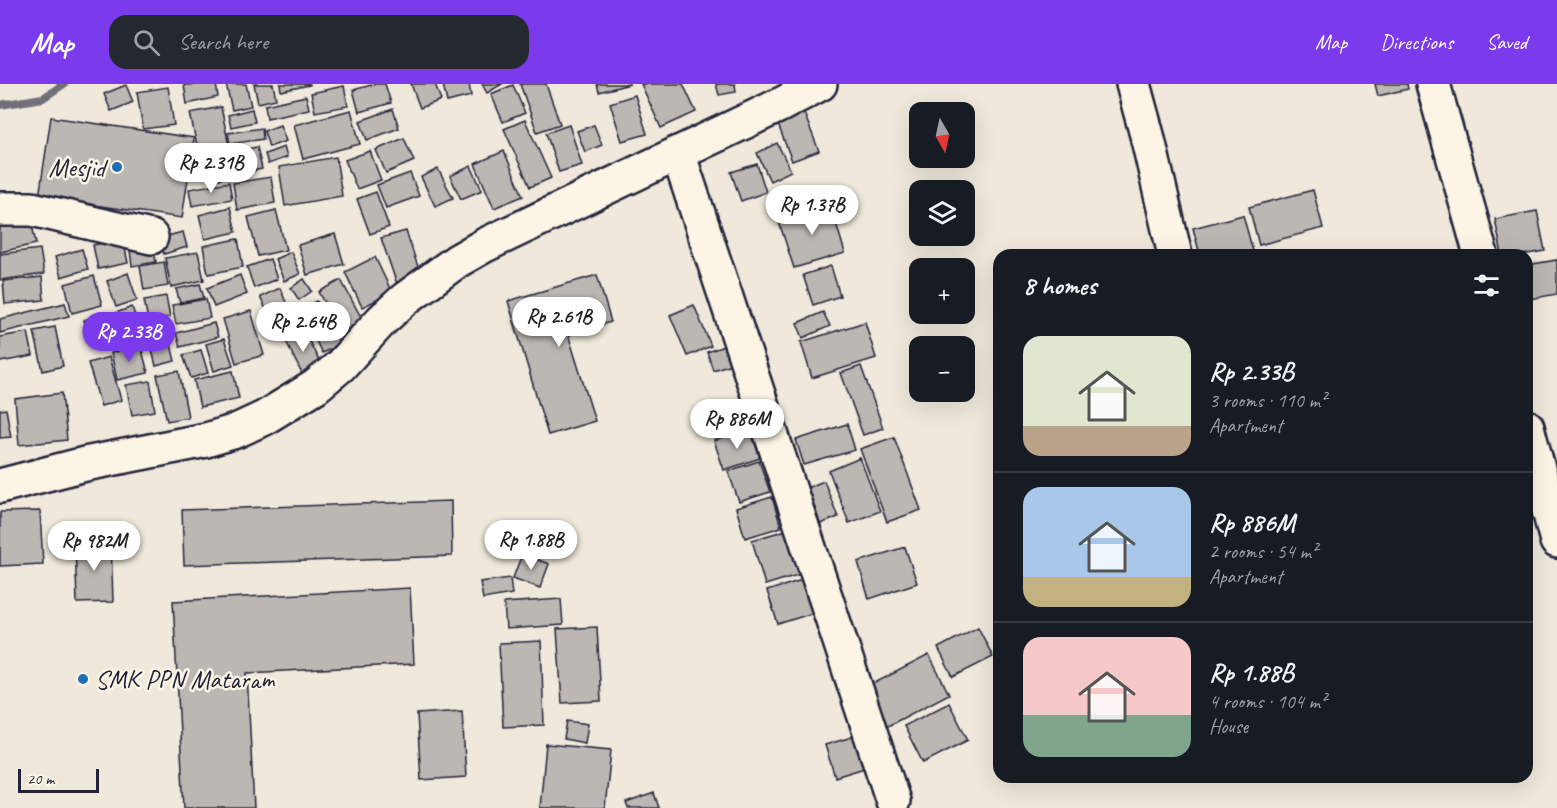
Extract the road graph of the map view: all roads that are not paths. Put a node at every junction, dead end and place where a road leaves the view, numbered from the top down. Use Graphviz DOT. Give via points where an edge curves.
graph roads {
  1 [pos="820,84"];
  2 [pos="1133,84"];
  3 [pos="1433,84"];
  4 [pos="678,153"];
  5 [pos="0,209"];
  6 [pos="151,237"];
  7 [pos="1174,249"];
  8 [pos="1478,249"];
  9 [pos="1533,449"];
  10 [pos="0,486"];
  11 [pos="1557,541"];
  12 [pos="893,801"];
  1 -- 4 [label="street"];
  2 -- 7 [label="street"];
  3 -- 8 [label="street"];
  4 -- 10 [label="street" via="457,261 382,320 316,386 264,418 206,440"];
  4 -- 12 [label="street"];
  5 -- 6 [label="street" via="32,209"];
  9 -- 11 [label="street"];
}
